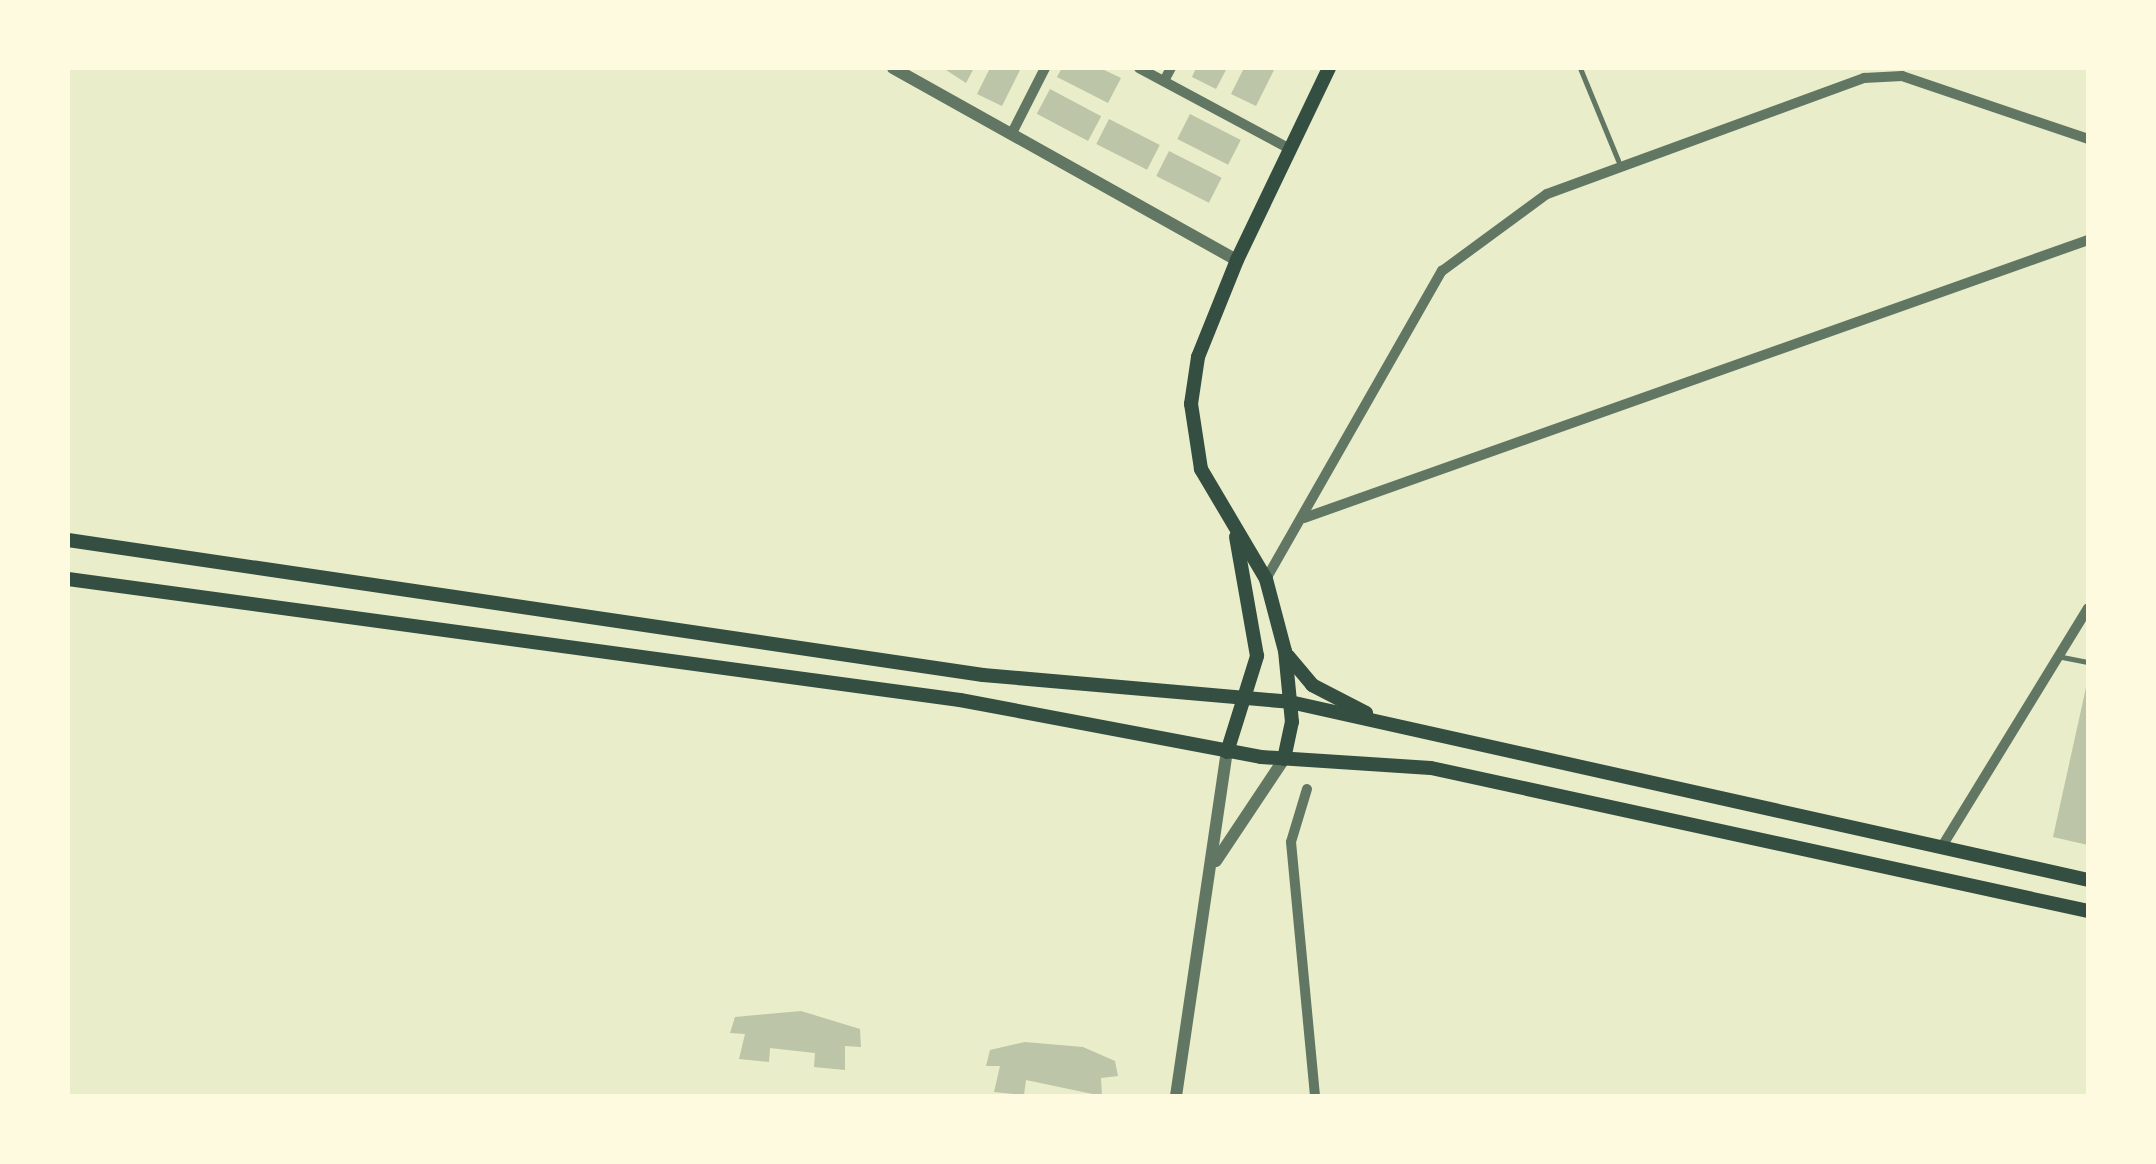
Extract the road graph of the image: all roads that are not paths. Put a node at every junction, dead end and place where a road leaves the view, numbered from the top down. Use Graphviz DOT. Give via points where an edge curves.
graph roads {
  1 [pos="1044,68"];
  2 [pos="1139,68"];
  3 [pos="1171,68"];
  4 [pos="1329,68"];
  5 [pos="1580,68"];
  6 [pos="902,69"];
  7 [pos="1902,72"];
  8 [pos="1164,81"];
  9 [pos="1012,133"];
  10 [pos="2088,139"];
  11 [pos="1288,148"];
  12 [pos="1618,160"];
  13 [pos="2088,240"];
  14 [pos="1237,260"];
  15 [pos="1304,518"];
  16 [pos="1236,537"];
  17 [pos="68,540"];
  18 [pos="68,579"];
  19 [pos="1266,579"];
  20 [pos="2088,608"];
  21 [pos="1285,651"];
  22 [pos="2059,656"];
  23 [pos="2088,662"];
  24 [pos="1241,697"];
  25 [pos="1290,702"];
  26 [pos="1390,724"];
  27 [pos="1227,752"];
  28 [pos="1284,759"];
  29 [pos="1307,790"];
  30 [pos="1941,848"];
  31 [pos="1216,861"];
  32 [pos="2088,880"];
  33 [pos="2088,912"];
  34 [pos="1176,1096"];
  35 [pos="1315,1096"];
  1 -- 9 [label="street"];
  2 -- 8 [label="street"];
  3 -- 8 [label="street"];
  4 -- 11 [label="main road"];
  5 -- 12 [label="lane"];
  6 -- 9 [label="street"];
  7 -- 10 [label="street"];
  7 -- 12 [label="street" via="1824,88"];
  8 -- 11 [label="street"];
  9 -- 14 [label="street"];
  11 -- 14 [label="main road"];
  12 -- 15 [label="street" via="1510,216 1442,271"];
  13 -- 15 [label="street"];
  14 -- 16 [label="main road" via="1198,357 1191,404 1200,469"];
  15 -- 19 [label="street"];
  16 -- 19 [label="main road"];
  16 -- 24 [label="main road" via="1258,635"];
  17 -- 24 [label="main road" via="982,675"];
  18 -- 27 [label="main road" via="960,700"];
  19 -- 21 [label="main road"];
  20 -- 22 [label="street"];
  21 -- 25 [label="main road"];
  21 -- 26 [label="main road" via="1312,685"];
  22 -- 23 [label="lane"];
  22 -- 30 [label="street"];
  24 -- 25 [label="main road"];
  24 -- 27 [label="main road"];
  25 -- 26 [label="main road"];
  25 -- 28 [label="main road"];
  26 -- 30 [label="main road"];
  27 -- 28 [label="main road"];
  27 -- 31 [label="street" via="1210,817"];
  28 -- 31 [label="street"];
  28 -- 33 [label="main road" via="1431,768"];
  29 -- 35 [label="street" via="1291,842"];
  30 -- 32 [label="main road"];
  31 -- 34 [label="street"];
}
